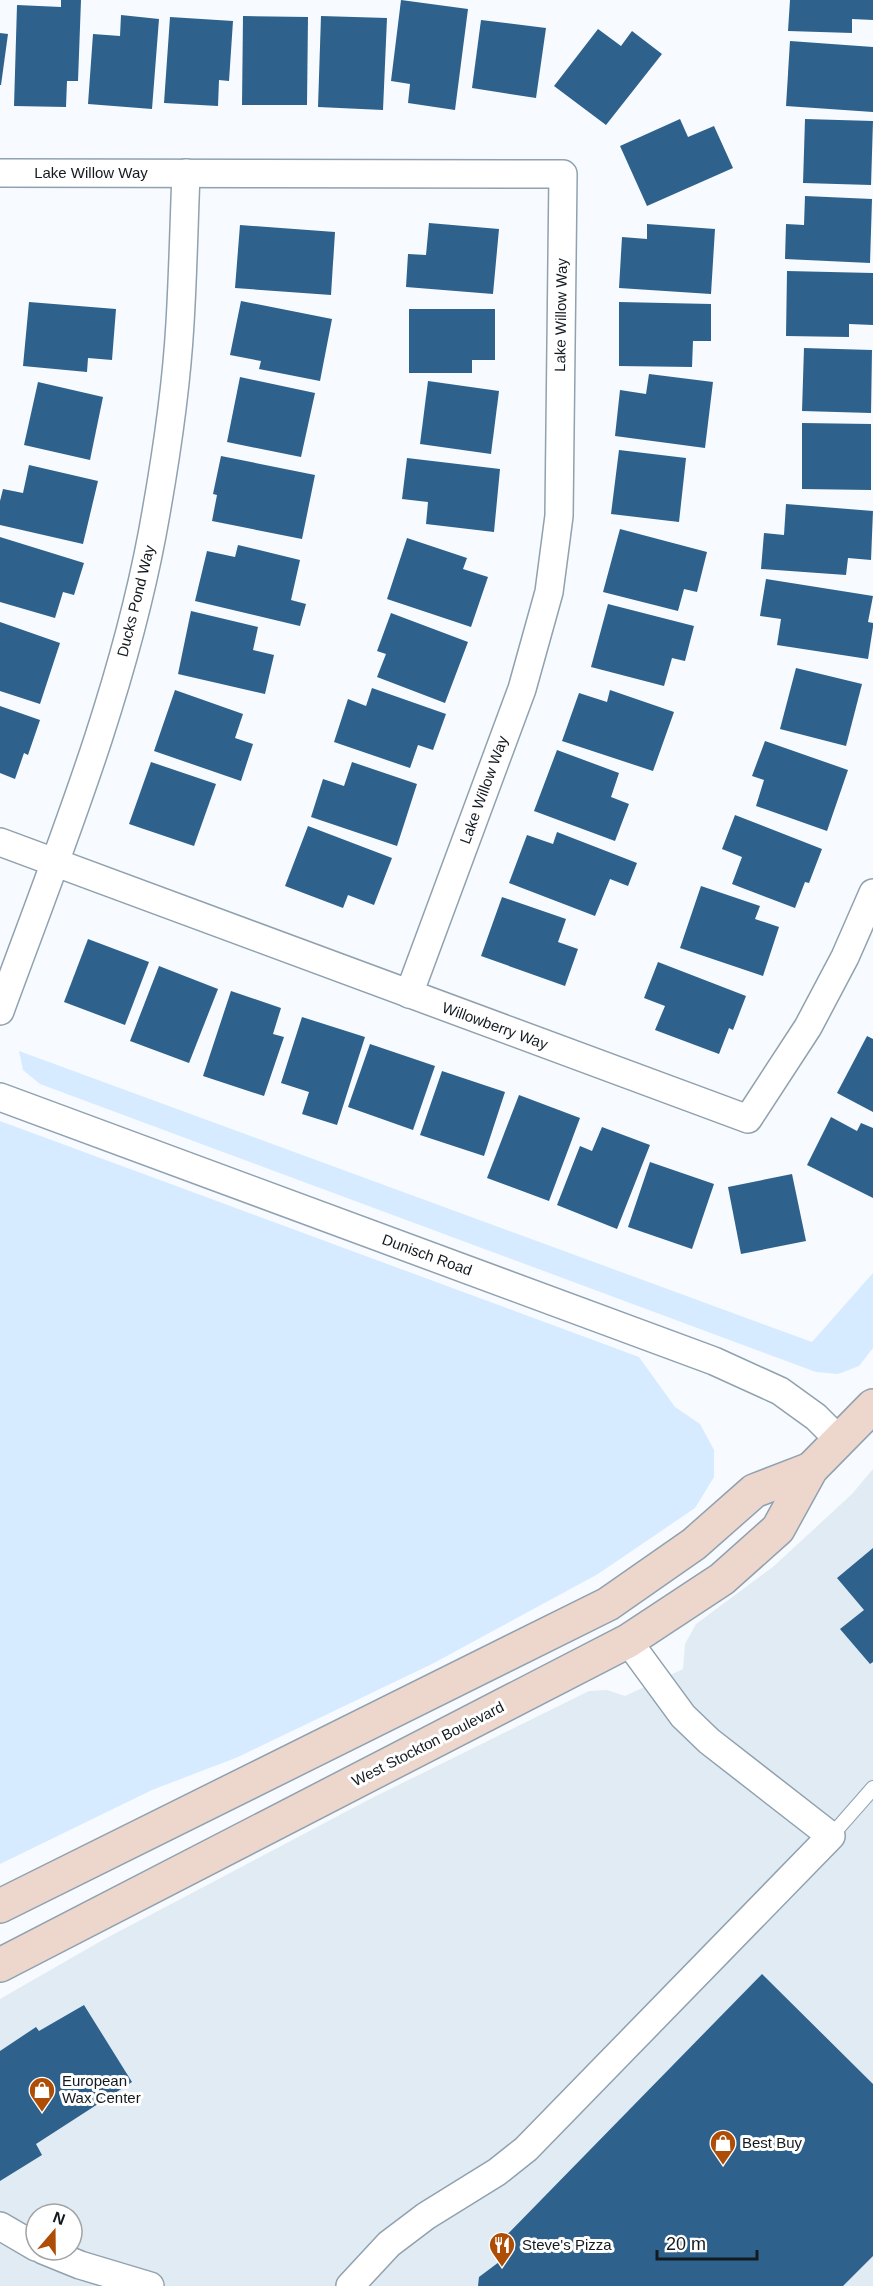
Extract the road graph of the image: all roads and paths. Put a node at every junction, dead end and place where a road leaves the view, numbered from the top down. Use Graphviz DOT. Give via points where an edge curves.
graph roads {
  1 [pos="0,173"];
  2 [pos="186,173"];
  3 [pos="0,842"];
  4 [pos="54,862"];
  5 [pos="873,893"];
  6 [pos="409,994"];
  7 [pos="0,1011"];
  8 [pos="0,1097"];
  9 [pos="873,1406"];
  10 [pos="839,1440"];
  11 [pos="811,1469"];
  12 [pos="628,1641"];
  13 [pos="873,1788"];
  14 [pos="831,1836"];
  15 [pos="0,1906"];
  16 [pos="0,1965"];
  17 [pos="0,2226"];
  18 [pos="24,2240"];
  19 [pos="72,2262"];
  20 [pos="150,2286"];
  21 [pos="350,2286"];
  1 -- 2 [label="street, Lake Willow Way"];
  2 -- 4 [label="street, Ducks Pond Way" via="180,325 152,537 97,747"];
  2 -- 6 [label="street, Lake Willow Way" via="562,174 559,516 549,592 522,689"];
  3 -- 4 [label="street, Willowberry Way"];
  4 -- 6 [label="street, Willowberry Way"];
  4 -- 7 [label="street, Ducks Pond Way"];
  5 -- 6 [label="street, Willowberry Way" via="808,1027 748,1119"];
  8 -- 10 [label="street, Dunisch Road" via="714,1361 780,1391"];
  9 -- 10 [label="street, West Stockton Boulevard"];
  10 -- 11 [label="street, West Stockton Boulevard"];
  11 -- 12 [label="street, West Stockton Boulevard" via="778,1529 722,1579"];
  11 -- 15 [label="street, West Stockton Boulevard" via="754,1491 694,1544 608,1604"];
  12 -- 14 [label="street" via="683,1716 709,1741"];
  12 -- 16 [label="street, West Stockton Boulevard"];
  13 -- 14 [label="lane"];
  14 -- 21 [label="street" via="526,2149 389,2244"];
  17 -- 18 [label="street"];
  19 -- 20 [label="street"];
}
